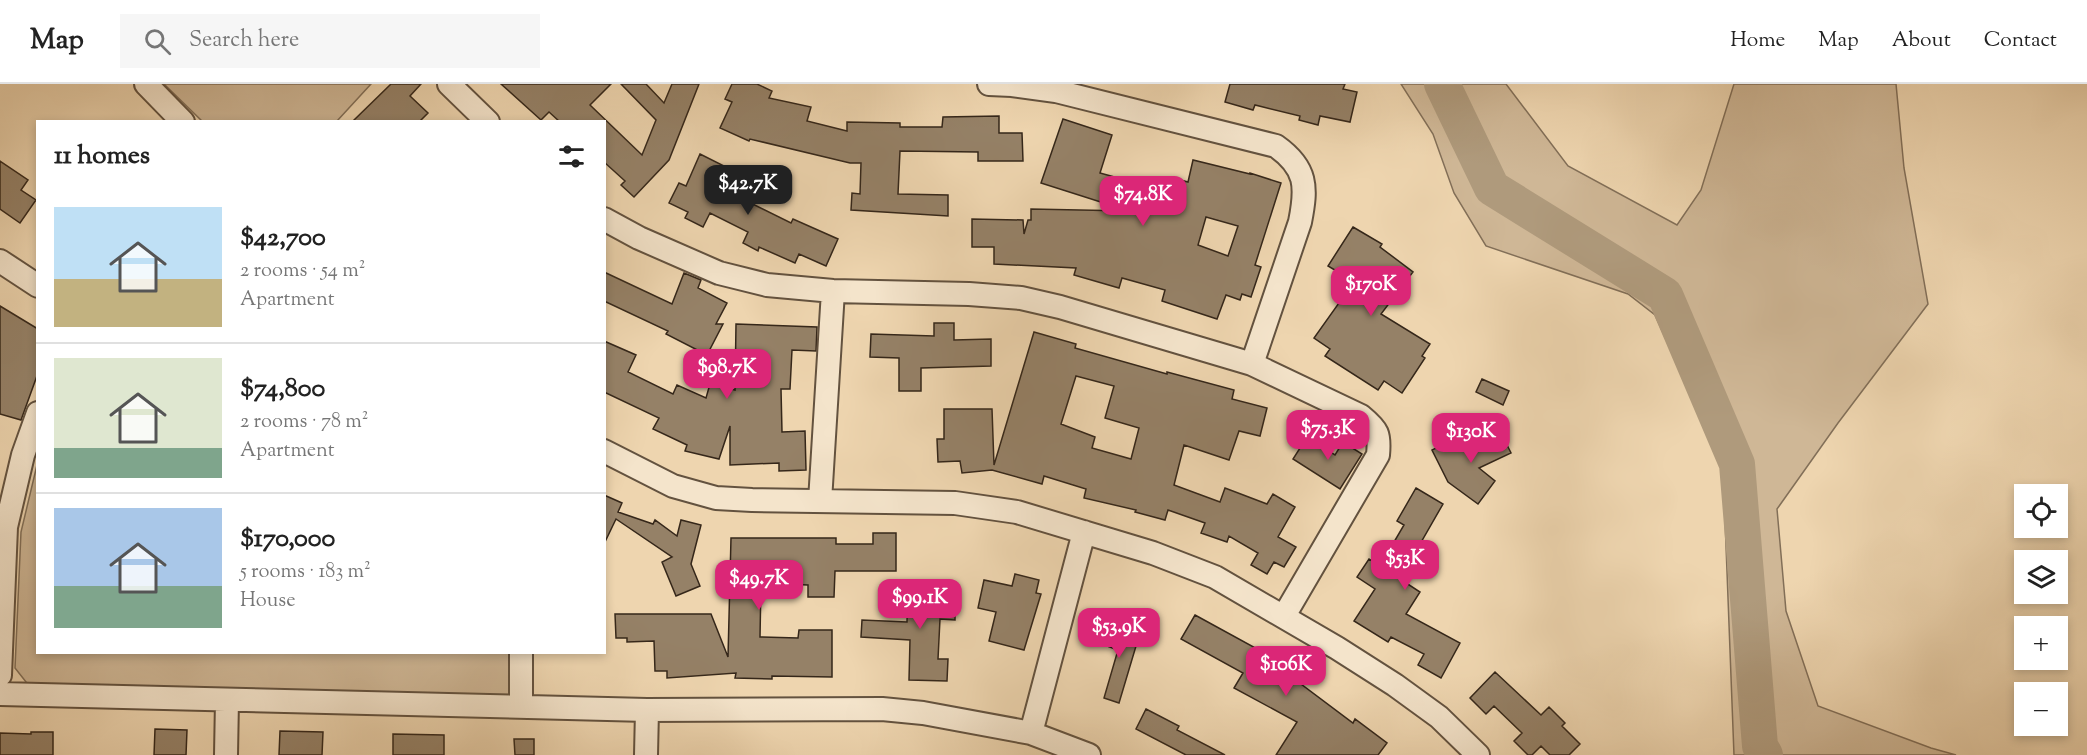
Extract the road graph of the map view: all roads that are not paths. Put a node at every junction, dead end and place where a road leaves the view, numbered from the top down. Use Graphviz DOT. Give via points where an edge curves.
graph roads {
  1 [pos="146,84"];
  2 [pos="449,84"];
  3 [pos="989,84"];
  4 [pos="181,120"];
  5 [pos="486,120"];
  6 [pos="606,220"];
  7 [pos="0,261"];
  8 [pos="36,285"];
  9 [pos="833,291"];
  10 [pos="1252,364"];
  11 [pos="36,418"];
  12 [pos="606,452"];
  13 [pos="820,501"];
  14 [pos="1084,532"];
  15 [pos="1284,616"];
  16 [pos="521,654"];
  17 [pos="0,675"];
  18 [pos="0,694"];
  19 [pos="227,700"];
  20 [pos="521,706"];
  21 [pos="647,710"];
  22 [pos="1031,733"];
  23 [pos="226,755"];
  24 [pos="646,755"];
  25 [pos="1089,755"];
  26 [pos="1478,755"];
  1 -- 4 [label="street"];
  2 -- 5 [label="street"];
  3 -- 10 [label="street" via="1056,91 1276,146 1291,157 1302,175 1305,199"];
  6 -- 9 [label="street" via="719,273 767,285"];
  7 -- 8 [label="street"];
  9 -- 10 [label="street" via="1021,298"];
  9 -- 13 [label="street"];
  10 -- 15 [label="street" via="1361,416 1376,428 1379,441 1378,456"];
  11 -- 17 [label="street" via="6,527"];
  12 -- 13 [label="street" via="672,486 716,498"];
  13 -- 14 [label="street" via="955,503 1017,513"];
  14 -- 15 [label="street" via="1153,553 1215,578"];
  14 -- 22 [label="street"];
  15 -- 26 [label="street" via="1395,685 1439,717"];
  16 -- 20 [label="street"];
  18 -- 19 [label="street"];
  19 -- 20 [label="street"];
  19 -- 23 [label="street"];
  20 -- 21 [label="street"];
  21 -- 22 [label="street" via="882,709"];
  21 -- 24 [label="street"];
  22 -- 25 [label="street"];
}
